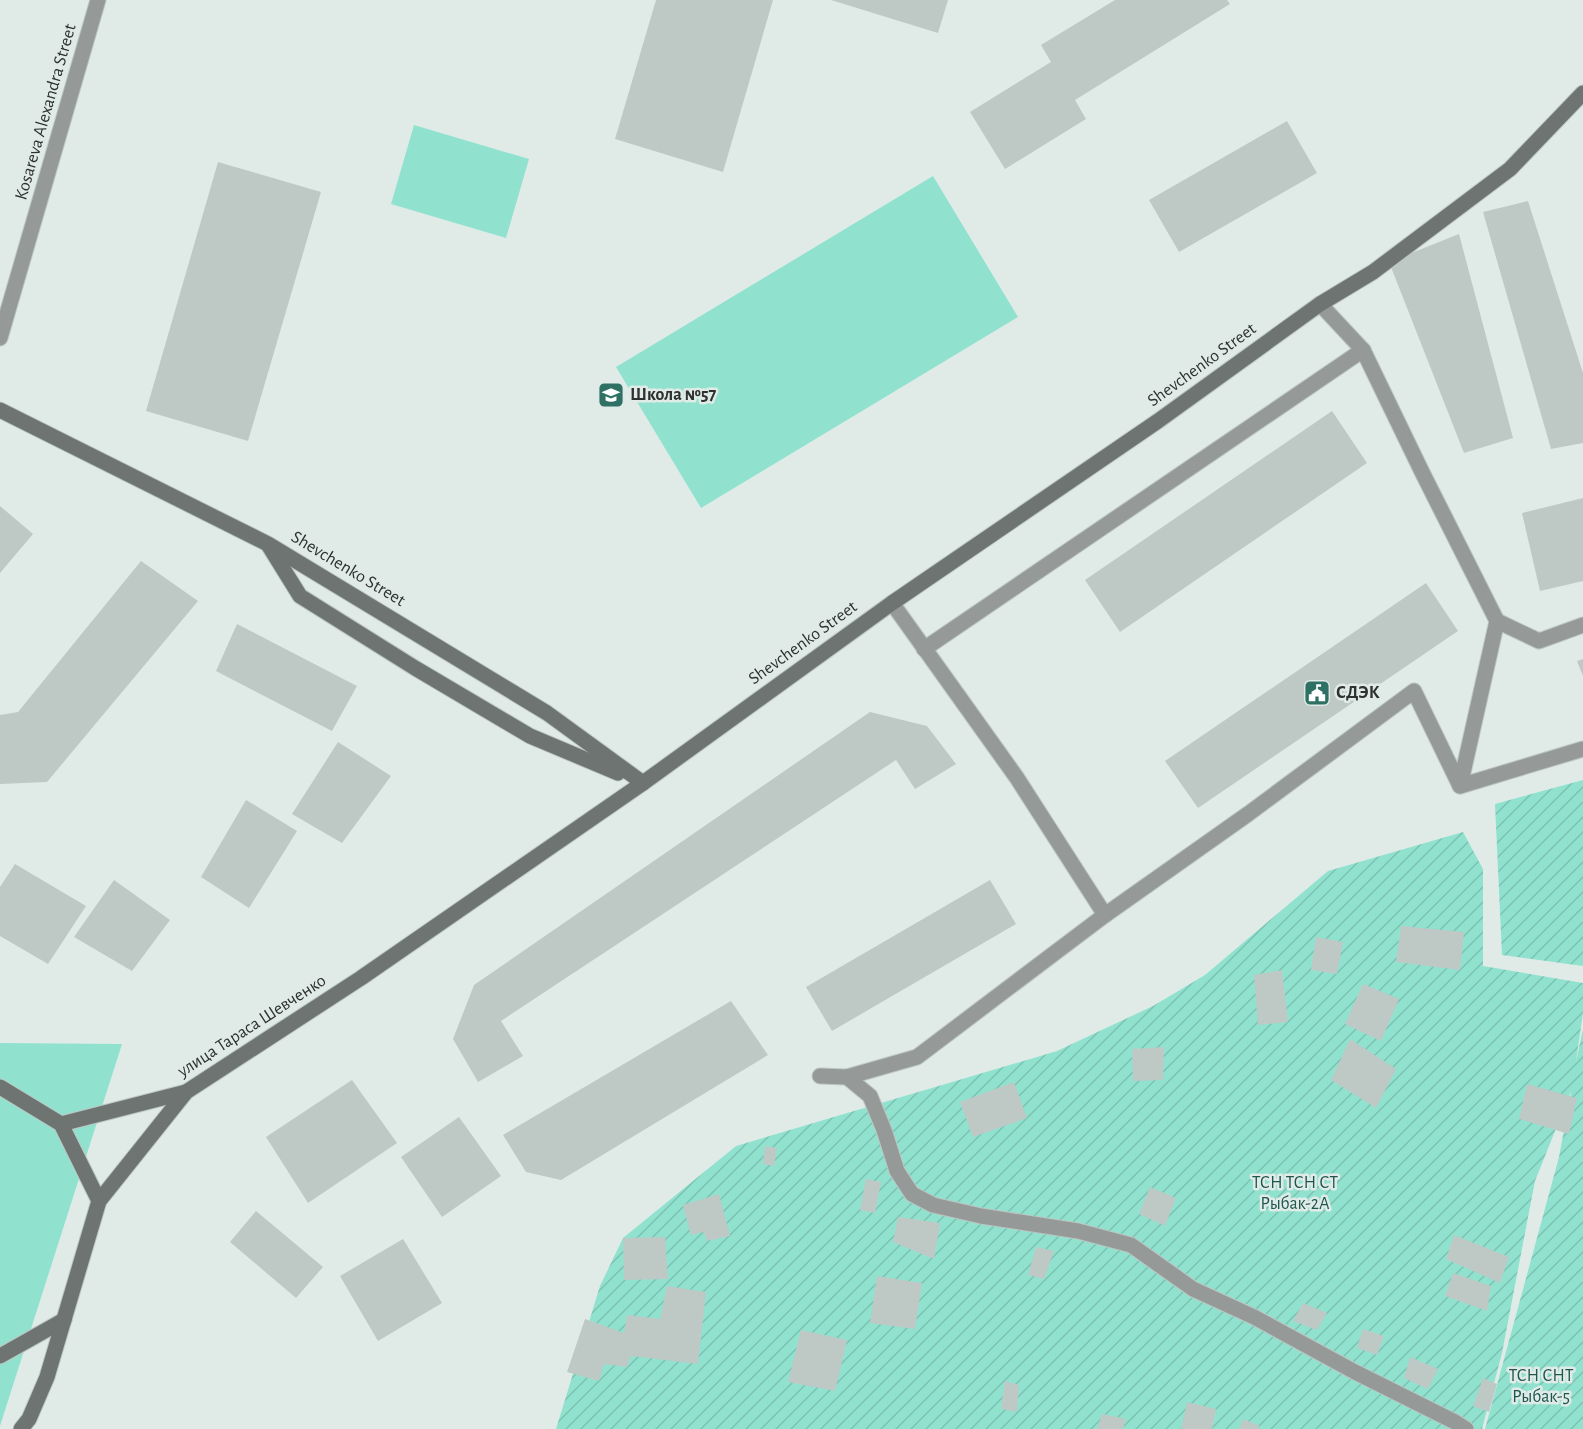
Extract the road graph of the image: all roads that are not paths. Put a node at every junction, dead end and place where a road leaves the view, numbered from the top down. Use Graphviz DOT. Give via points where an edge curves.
graph roads {
  1 [pos="98,0"];
  2 [pos="1583,93"];
  3 [pos="1320,304"];
  4 [pos="0,338"];
  5 [pos="1362,350"];
  6 [pos="0,410"];
  7 [pos="268,544"];
  8 [pos="892,603"];
  9 [pos="1497,621"];
  10 [pos="1583,626"];
  11 [pos="924,649"];
  12 [pos="1583,749"];
  13 [pos="643,783"];
  14 [pos="1460,786"];
  15 [pos="1105,915"];
  16 [pos="820,1076"];
  17 [pos="847,1077"];
  18 [pos="0,1087"];
  19 [pos="186,1092"];
  20 [pos="61,1124"];
  21 [pos="99,1201"];
  22 [pos="64,1320"];
  23 [pos="0,1356"];
  24 [pos="25,1424"];
  25 [pos="1466,1429"];
  1 -- 4 [label="street, Kosareva Alexandra Street"];
  2 -- 3 [label="street, Shevchenko Street" via="1510,169 1373,272"];
  3 -- 5 [label="street"];
  3 -- 8 [label="street, Shevchenko Street" via="1158,421"];
  5 -- 9 [label="street"];
  5 -- 11 [label="street"];
  6 -- 7 [label="street, Shevchenko Street"];
  7 -- 13 [label="street, Shevchenko Street" via="547,713"];
  7 -- 13 [label="street" via="300,596 530,736"];
  8 -- 11 [label="street"];
  8 -- 13 [label="street, Shevchenko Street"];
  9 -- 10 [label="street" via="1539,641"];
  9 -- 14 [label="street"];
  11 -- 15 [label="street" via="1017,778"];
  12 -- 14 [label="street"];
  13 -- 19 [label="street, улица Тараса Шевченко" via="361,978"];
  14 -- 15 [label="street" via="1414,691"];
  15 -- 17 [label="street" via="917,1057"];
  16 -- 17 [label="street"];
  17 -- 25 [label="street" via="870,1096 897,1172 912,1194 933,1205 1078,1231 1131,1245 1193,1289"];
  18 -- 20 [label="street"];
  19 -- 20 [label="street"];
  19 -- 21 [label="street, улица Тараса Шевченко"];
  20 -- 21 [label="street"];
  21 -- 22 [label="street, улица Тараса Шевченко"];
  22 -- 23 [label="street"];
  22 -- 24 [label="street, улица Тараса Шевченко" via="47,1377"];
}
